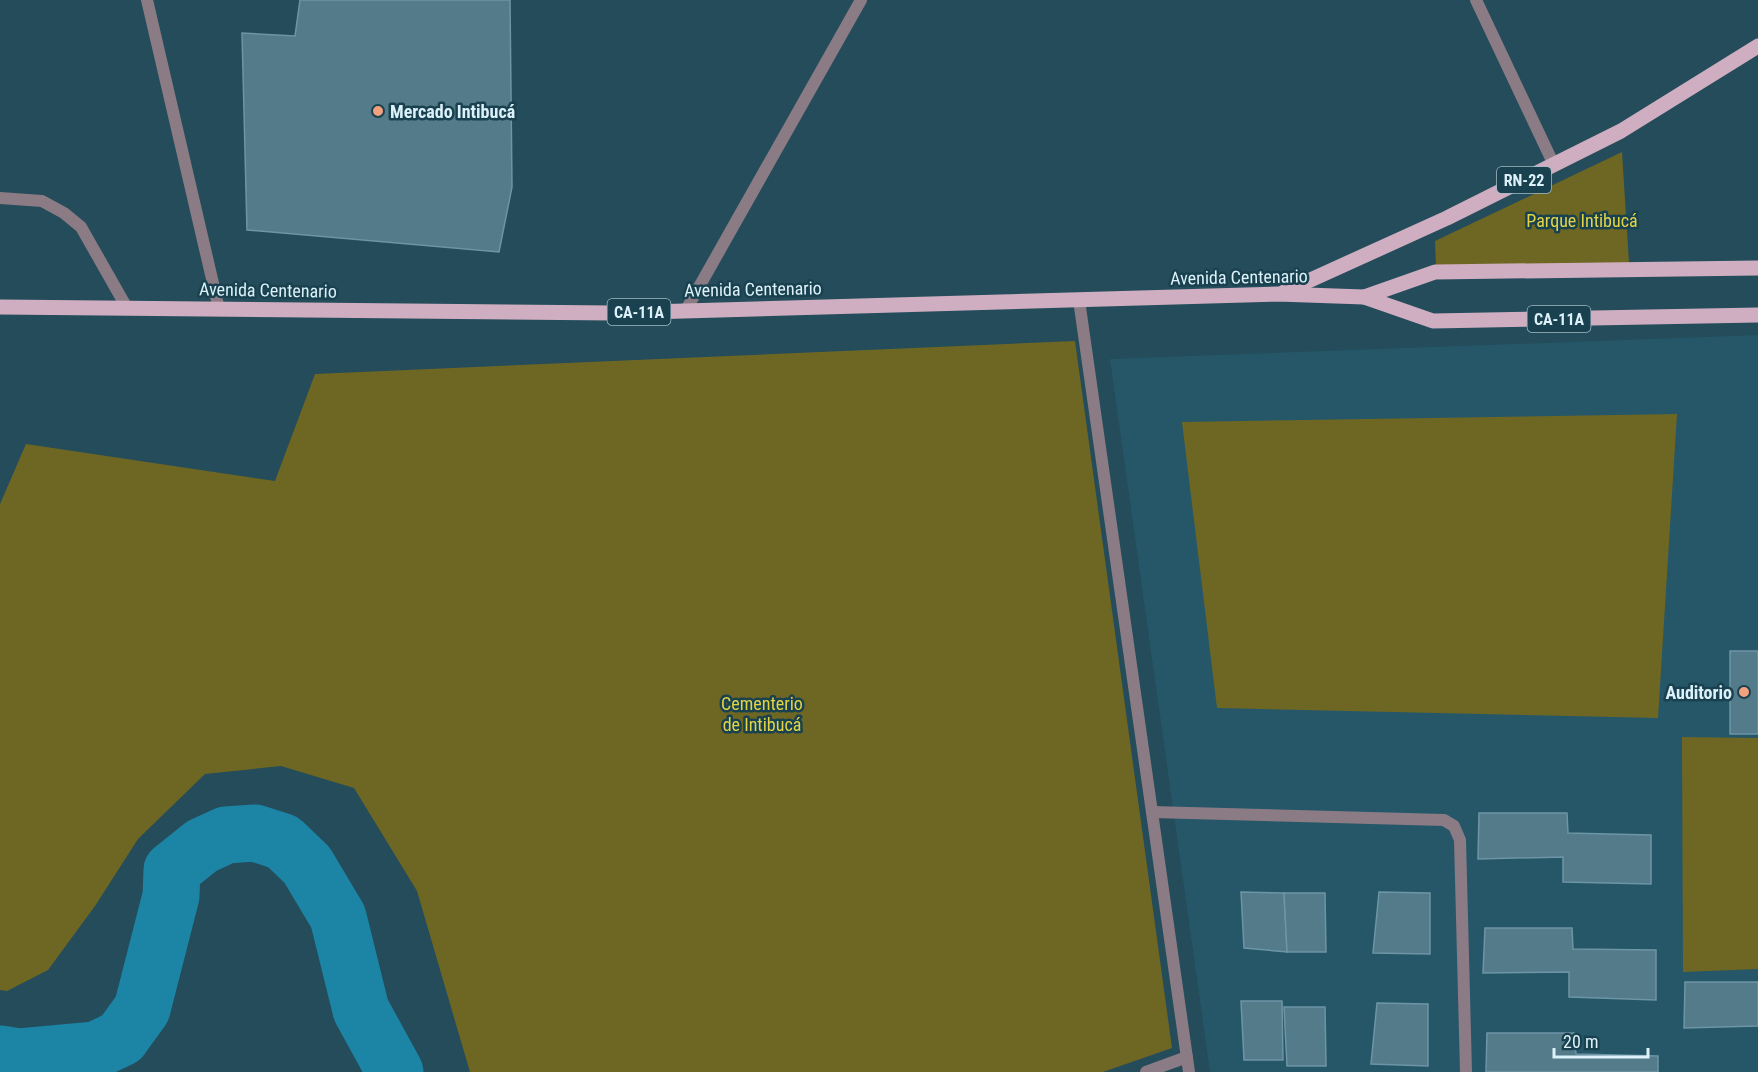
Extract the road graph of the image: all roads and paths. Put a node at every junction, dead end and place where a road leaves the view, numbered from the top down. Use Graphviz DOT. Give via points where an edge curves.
graph roads {
  1 [pos="147,0"];
  2 [pos="861,0"];
  3 [pos="1476,0"];
  4 [pos="1758,46"];
  5 [pos="1554,165"];
  6 [pos="0,198"];
  7 [pos="1758,268"];
  8 [pos="1278,294"];
  9 [pos="1364,297"];
  10 [pos="1079,300"];
  11 [pos="0,307"];
  12 [pos="127,308"];
  13 [pos="219,309"];
  14 [pos="686,310"];
  15 [pos="1758,315"];
  16 [pos="1152,812"];
  17 [pos="1187,1057"];
  18 [pos="1146,1072"];
  19 [pos="1189,1072"];
  20 [pos="1466,1072"];
  1 -- 13 [label="street"];
  2 -- 14 [label="street"];
  3 -- 5 [label="street"];
  4 -- 5 [label="main road, RN-22" via="1621,131"];
  5 -- 8 [label="main road, RN-22" via="1448,218"];
  6 -- 12 [label="street" via="42,201 81,227"];
  7 -- 9 [label="main road, Avenida Centenario / CA-11A" via="1435,273"];
  8 -- 9 [label="main road, Avenida Centenario / CA-11A"];
  8 -- 10 [label="main road, Avenida Centenario / CA-11A"];
  9 -- 15 [label="main road, Avenida Centenario / CA-11A" via="1433,321"];
  10 -- 14 [label="main road, Avenida Centenario / CA-11A"];
  10 -- 16 [label="street"];
  11 -- 12 [label="main road, Avenida Centenario / CA-11A"];
  12 -- 13 [label="main road, Avenida Centenario / CA-11A"];
  13 -- 14 [label="main road, Avenida Centenario / CA-11A" via="613,313"];
  16 -- 17 [label="street"];
  16 -- 20 [label="street" via="1444,820 1454,826 1460,840"];
  17 -- 18 [label="street"];
  17 -- 19 [label="street"];
}
